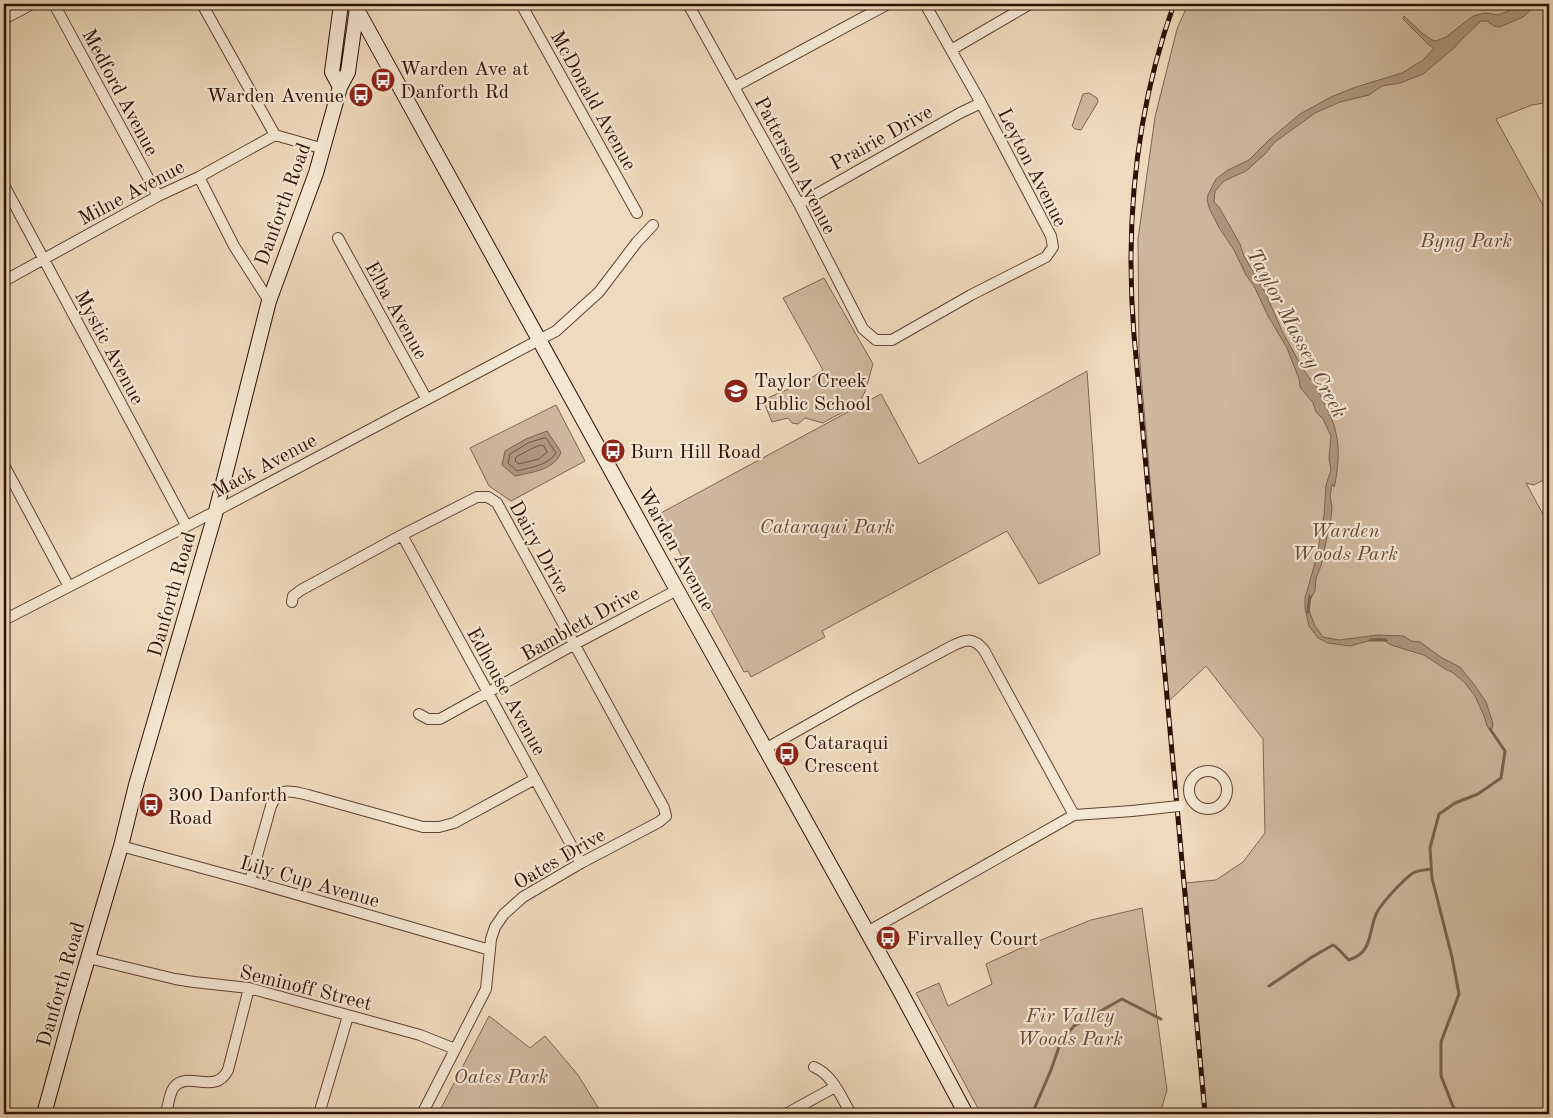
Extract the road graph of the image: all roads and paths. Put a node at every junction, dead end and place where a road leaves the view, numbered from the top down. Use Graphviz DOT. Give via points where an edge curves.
graph roads {
  1 [pos="32,4"];
  2 [pos="54,4"];
  3 [pos="202,4"];
  4 [pos="341,4"];
  5 [pos="521,4"];
  6 [pos="688,4"];
  7 [pos="888,4"];
  8 [pos="925,4"];
  9 [pos="1030,4"];
  10 [pos="356,5"];
  11 [pos="4,19"];
  12 [pos="951,50"];
  13 [pos="340,87"];
  14 [pos="734,87"];
  15 [pos="981,103"];
  16 [pos="275,135"];
  17 [pos="324,149"];
  18 [pos="199,176"];
  19 [pos="4,185"];
  20 [pos="158,196"];
  21 [pos="799,204"];
  22 [pos="637,212"];
  23 [pos="653,225"];
  24 [pos="338,238"];
  25 [pos="44,259"];
  26 [pos="4,281"];
  27 [pos="269,301"];
  28 [pos="539,339"];
  29 [pos="876,340"];
  30 [pos="426,398"];
  31 [pos="4,465"];
  32 [pos="216,511"];
  33 [pos="186,525"];
  34 [pos="402,535"];
  35 [pos="68,586"];
  36 [pos="677,590"];
  37 [pos="292,602"];
  38 [pos="4,620"];
  39 [pos="575,644"];
  40 [pos="488,693"];
  41 [pos="419,714"];
  42 [pos="766,749"];
  43 [pos="535,779"];
  44 [pos="1196,805"];
  45 [pos="1074,815"];
  46 [pos="666,816"];
  47 [pos="121,846"];
  48 [pos="581,864"];
  49 [pos="250,881"];
  50 [pos="867,932"];
  51 [pos="490,950"];
  52 [pos="88,958"];
  53 [pos="249,988"];
  54 [pos="348,1016"];
  55 [pos="455,1049"];
  56 [pos="814,1066"];
  57 [pos="835,1087"];
  58 [pos="44,1114"];
  59 [pos="166,1114"];
  60 [pos="319,1114"];
  61 [pos="422,1114"];
  62 [pos="786,1114"];
  63 [pos="851,1114"];
  64 [pos="966,1114"];
  1 -- 11 [label="street"];
  2 -- 20 [label="street, Medford Avenue"];
  3 -- 16 [label="street"];
  4 -- 13 [label="main road" via="332,72"];
  5 -- 22 [label="street, McDonald Avenue"];
  6 -- 14 [label="street, Patterson Avenue"];
  7 -- 14 [label="street"];
  8 -- 12 [label="street, Leyton Avenue"];
  9 -- 12 [label="street"];
  10 -- 13 [label="main road, Danforth Road" via="348,72"];
  10 -- 28 [label="main road, Warden Avenue"];
  12 -- 15 [label="street, Leyton Avenue"];
  13 -- 17 [label="main road, Danforth Road"];
  14 -- 21 [label="street, Patterson Avenue"];
  15 -- 21 [label="street, Prairie Drive"];
  15 -- 29 [label="street, Leyton Avenue" via="1051,236 1053,247 1046,256 892,340"];
  16 -- 17 [label="street"];
  16 -- 18 [label="street, Milne Avenue"];
  17 -- 27 [label="main road, Danforth Road"];
  18 -- 20 [label="street, Milne Avenue"];
  18 -- 27 [label="street" via="234,246"];
  19 -- 25 [label="street, Mystic Avenue"];
  20 -- 25 [label="street, Milne Avenue"];
  21 -- 29 [label="street, Patterson Avenue" via="863,329"];
  23 -- 28 [label="street" via="599,292 556,331"];
  24 -- 30 [label="street, Elba Avenue"];
  25 -- 26 [label="street, Milne Avenue"];
  25 -- 33 [label="street, Mystic Avenue"];
  27 -- 32 [label="main road, Danforth Road"];
  28 -- 30 [label="street, Mack Avenue"];
  28 -- 36 [label="main road, Warden Avenue"];
  30 -- 32 [label="street, Mack Avenue"];
  31 -- 35 [label="street"];
  32 -- 33 [label="street, Mack Avenue"];
  32 -- 47 [label="main road, Danforth Road"];
  33 -- 35 [label="street, Mack Avenue"];
  34 -- 37 [label="street, Dairy Drive" via="301,590 293,596"];
  34 -- 39 [label="street, Dairy Drive" via="477,497 488,497 497,503"];
  34 -- 40 [label="street, Edhouse Avenue"];
  35 -- 38 [label="street, Mack Avenue"];
  36 -- 39 [label="street, Bamblett Drive"];
  36 -- 42 [label="main road, Warden Avenue"];
  39 -- 40 [label="street, Bamblett Drive"];
  39 -- 46 [label="street, Dairy Drive"];
  40 -- 41 [label="street, Bamblett Drive" via="440,719 428,719"];
  40 -- 43 [label="street, Edhouse Avenue"];
  42 -- 45 [label="street" via="952,646 971,640 984,650"];
  42 -- 50 [label="main road, Warden Avenue"];
  43 -- 48 [label="street, Edhouse Avenue"];
  43 -- 49 [label="street" via="454,824 439,827 422,827 293,791 282,792 271,806"];
  44 -- 45 [label="street, bridge"];
  45 -- 50 [label="street"];
  46 -- 48 [label="street, Oates Drive"];
  47 -- 49 [label="street, Lily Cup Avenue"];
  47 -- 52 [label="main road, Danforth Road"];
  48 -- 51 [label="street, Oates Drive" via="523,897 504,914 496,927"];
  49 -- 51 [label="street, Lily Cup Avenue"];
  50 -- 64 [label="main road, Warden Avenue"];
  51 -- 55 [label="street, Oates Drive" via="486,989"];
  52 -- 53 [label="street, Seminoff Street" via="185,981"];
  52 -- 58 [label="main road, Danforth Road"];
  53 -- 54 [label="street, Seminoff Street"];
  53 -- 59 [label="street" via="225,1076 219,1081 179,1083 173,1089"];
  54 -- 55 [label="street, Seminoff Street" via="420,1035"];
  54 -- 60 [label="street"];
  55 -- 61 [label="street"];
  56 -- 57 [label="street" via="828,1076"];
  57 -- 62 [label="street"];
  57 -- 63 [label="street"];
}
